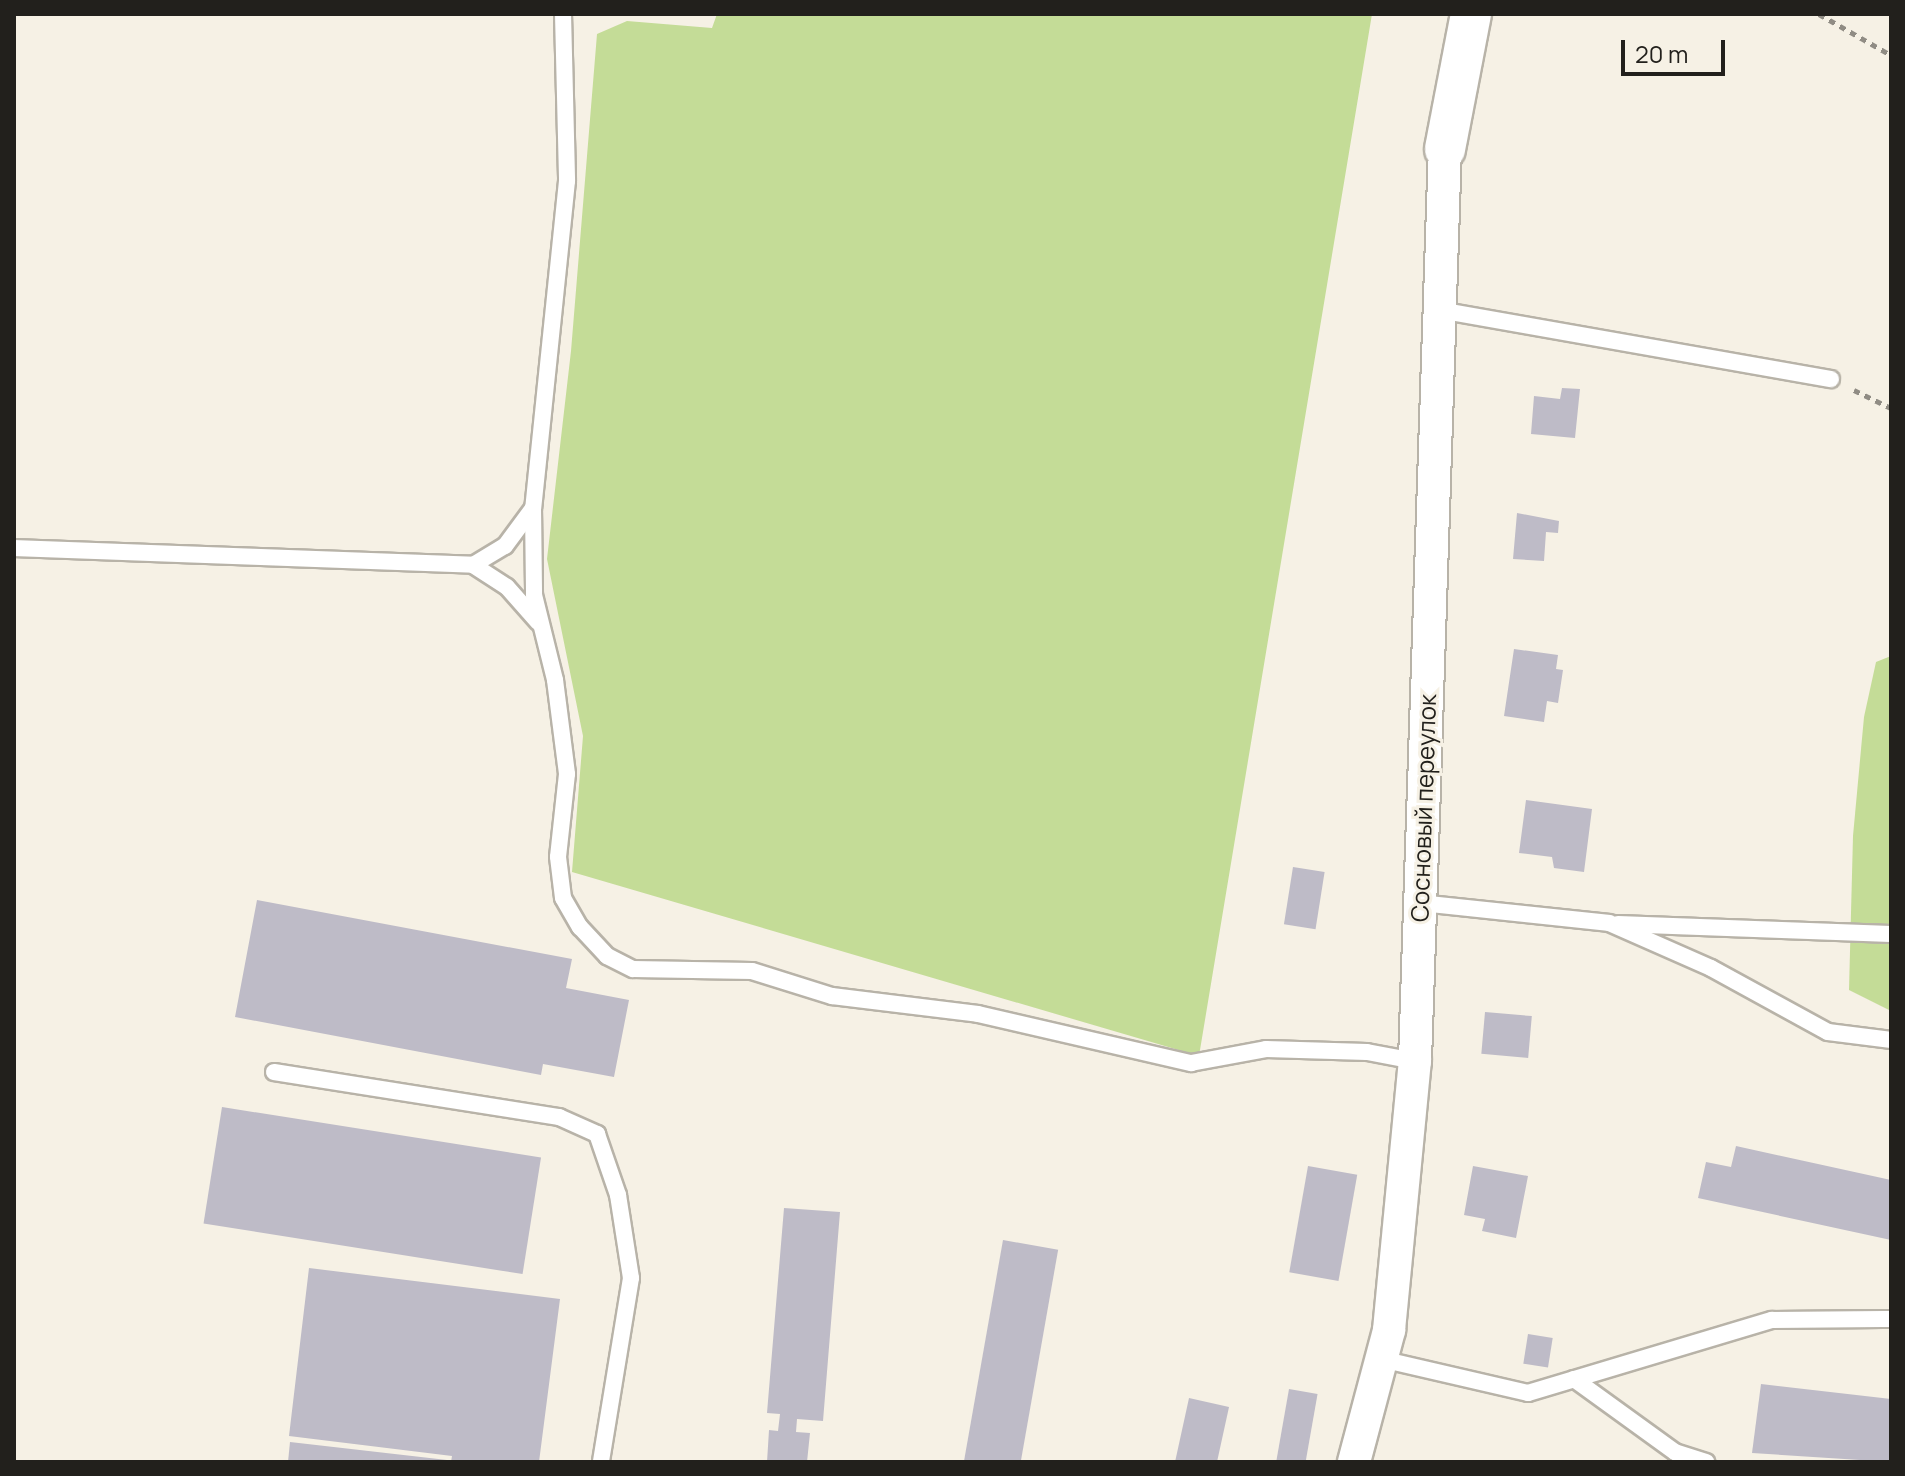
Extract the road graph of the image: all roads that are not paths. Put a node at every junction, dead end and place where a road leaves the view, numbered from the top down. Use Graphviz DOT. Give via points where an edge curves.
graph roads {
  1 [pos="563,14"];
  2 [pos="1471,14"];
  3 [pos="1445,149"];
  4 [pos="1439,310"];
  5 [pos="1831,379"];
  6 [pos="533,508"];
  7 [pos="14,548"];
  8 [pos="473,565"];
  9 [pos="542,627"];
  10 [pos="1420,903"];
  11 [pos="1609,923"];
  12 [pos="1891,934"];
  13 [pos="1891,1040"];
  14 [pos="1415,1061"];
  15 [pos="274,1072"];
  16 [pos="1891,1319"];
  17 [pos="1381,1359"];
  18 [pos="1574,1379"];
  19 [pos="601,1462"];
  20 [pos="1354,1462"];
  21 [pos="1706,1462"];
  1 -- 6 [label="lane" via="567,181"];
  2 -- 3 [label="street"];
  3 -- 4 [label="street, Сосновый переулок"];
  4 -- 5 [label="lane"];
  4 -- 10 [label="street, Сосновый переулок"];
  6 -- 8 [label="lane" via="505,546"];
  6 -- 9 [label="lane" via="534,595"];
  7 -- 8 [label="lane"];
  8 -- 9 [label="lane" via="507,587"];
  9 -- 14 [label="lane" via="567,774 558,857 563,898 580,927 633,969 752,971 832,996 978,1014 1191,1063 1266,1049 1367,1052"];
  10 -- 11 [label="lane"];
  10 -- 14 [label="street, Сосновый переулок"];
  11 -- 12 [label="lane"];
  11 -- 13 [label="lane" via="1711,968 1828,1032"];
  14 -- 17 [label="street, Сосновый переулок" via="1389,1330"];
  15 -- 19 [label="lane" via="559,1117 597,1134 618,1195 631,1278"];
  16 -- 18 [label="lane" via="1772,1320"];
  17 -- 18 [label="lane" via="1528,1393"];
  17 -- 20 [label="street, Сосновый переулок"];
  18 -- 21 [label="lane" via="1675,1452"];
}
